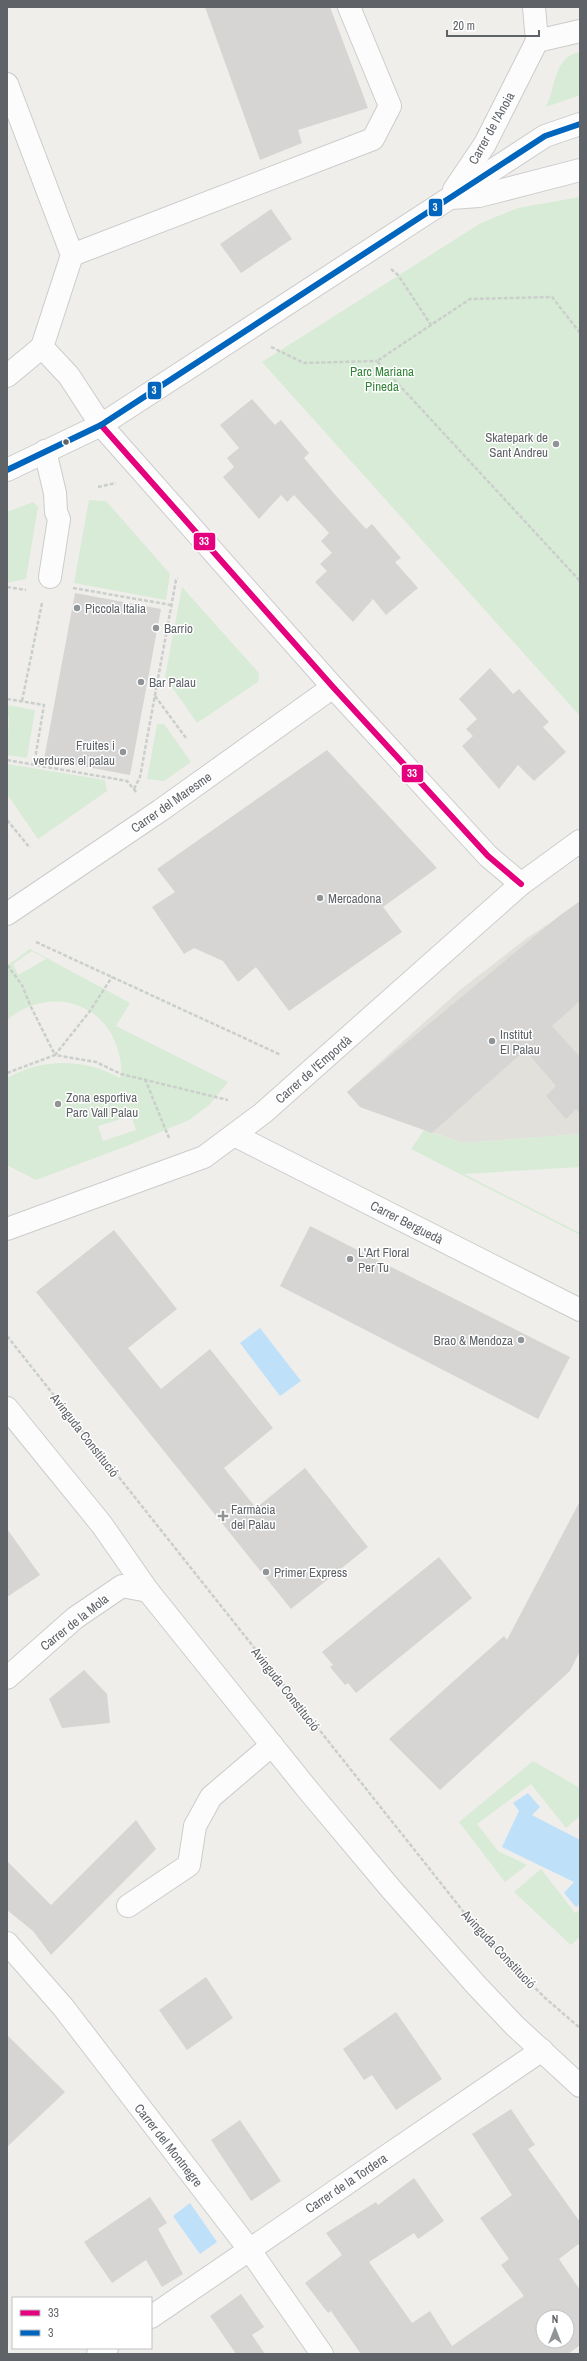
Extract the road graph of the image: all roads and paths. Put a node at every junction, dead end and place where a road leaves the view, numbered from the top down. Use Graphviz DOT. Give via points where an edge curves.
graph roads {
  1 [pos="349,7"];
  2 [pos="534,7"];
  3 [pos="580,31"];
  4 [pos="537,42"];
  5 [pos="7,84"];
  6 [pos="580,124"];
  7 [pos="580,170"];
  8 [pos="447,198"];
  9 [pos="72,255"];
  10 [pos="390,268"];
  11 [pos="431,326"];
  12 [pos="580,333"];
  13 [pos="268,346"];
  14 [pos="42,347"];
  15 [pos="377,361"];
  16 [pos="7,376"];
  17 [pos="101,425"];
  18 [pos="45,451"];
  19 [pos="7,470"];
  20 [pos="117,482"];
  21 [pos="98,487"];
  22 [pos="178,578"];
  23 [pos="580,581"];
  24 [pos="58,582"];
  25 [pos="7,587"];
  26 [pos="29,591"];
  27 [pos="42,601"];
  28 [pos="171,605"];
  29 [pos="333,687"];
  30 [pos="155,695"];
  31 [pos="7,699"];
  32 [pos="22,701"];
  33 [pos="186,738"];
  34 [pos="7,760"];
  35 [pos="34,765"];
  36 [pos="134,788"];
  37 [pos="139,795"];
  38 [pos="7,820"];
  39 [pos="580,841"];
  40 [pos="30,848"];
  41 [pos="522,884"];
  42 [pos="7,914"];
  43 [pos="36,942"];
  44 [pos="7,966"];
  45 [pos="112,977"];
  46 [pos="55,1055"];
  47 [pos="281,1055"];
  48 [pos="7,1073"];
  49 [pos="146,1079"];
  50 [pos="228,1100"];
  51 [pos="234,1135"];
  52 [pos="169,1138"];
  53 [pos="7,1229"];
  54 [pos="580,1310"];
  55 [pos="7,1336"];
  56 [pos="7,1408"];
  57 [pos="148,1591"];
  58 [pos="7,1678"];
  59 [pos="272,1745"];
  60 [pos="128,1906"];
  61 [pos="7,1943"];
  62 [pos="580,2028"];
  63 [pos="542,2050"];
  64 [pos="580,2086"];
  65 [pos="250,2249"];
  66 [pos="152,2316"];
  67 [pos="322,2354"];
  1 -- 9 [label="street" via="390,106 373,139"];
  2 -- 4 [label="street"];
  3 -- 4 [label="street"];
  4 -- 8 [label="street, Carrer de l'Anoia" via="485,144"];
  5 -- 9 [label="street"];
  6 -- 8 [label="street" via="545,136"];
  7 -- 8 [label="street" via="479,196"];
  8 -- 17 [label="street"];
  9 -- 14 [label="street"];
  10 -- 11 [label="path" via="398,275"];
  11 -- 12 [label="path" via="470,300 552,297"];
  11 -- 15 [label="path"];
  13 -- 15 [label="path" via="304,363"];
  14 -- 16 [label="street"];
  14 -- 17 [label="street" via="69,376"];
  15 -- 23 [label="path"];
  17 -- 18 [label="street"];
  17 -- 29 [label="street"];
  18 -- 19 [label="street"];
  18 -- 24 [label="street" via="59,519"];
  20 -- 21 [label="path"];
  22 -- 28 [label="path"];
  24 -- 28 [label="path"];
  25 -- 26 [label="path"];
  27 -- 32 [label="path"];
  28 -- 30 [label="path"];
  29 -- 41 [label="street" via="488,856"];
  29 -- 42 [label="street, Carrer del Maresme" via="161,810"];
  30 -- 33 [label="path"];
  30 -- 36 [label="path" via="140,777"];
  31 -- 32 [label="path"];
  32 -- 35 [label="path" via="44,705"];
  34 -- 35 [label="path"];
  35 -- 36 [label="path" via="127,781"];
  36 -- 37 [label="path"];
  38 -- 40 [label="path"];
  39 -- 41 [label="street, Carrer de l'Empordà"];
  41 -- 51 [label="street, Carrer de l'Empordà" via="267,1109"];
  43 -- 45 [label="path"];
  44 -- 46 [label="path" via="22,985"];
  45 -- 46 [label="path" via="90,1011"];
  45 -- 47 [label="path"];
  46 -- 48 [label="path"];
  46 -- 49 [label="path" via="96,1062 121,1074"];
  49 -- 50 [label="path"];
  49 -- 52 [label="path"];
  51 -- 53 [label="street, Carrer de l'Empordà" via="204,1157"];
  51 -- 54 [label="street, Carrer Berguedà"];
  55 -- 62 [label="path, Avinguda Constitució" via="478,1930 544,1997"];
  56 -- 57 [label="street" via="102,1525"];
  57 -- 58 [label="street, Carrer de la Mola" via="122,1586 116,1589 75,1618"];
  57 -- 59 [label="street"];
  59 -- 60 [label="street" via="211,1797 195,1826 189,1865"];
  59 -- 63 [label="street" via="391,1888 472,1980"];
  61 -- 65 [label="street, Carrer del Montnegre" via="63,2007"];
  63 -- 64 [label="street"];
  63 -- 65 [label="street, Carrer de la Tordera"];
  65 -- 66 [label="street, Carrer de la Tordera"];
  65 -- 67 [label="street, Carrer del Montnegre"];
}
